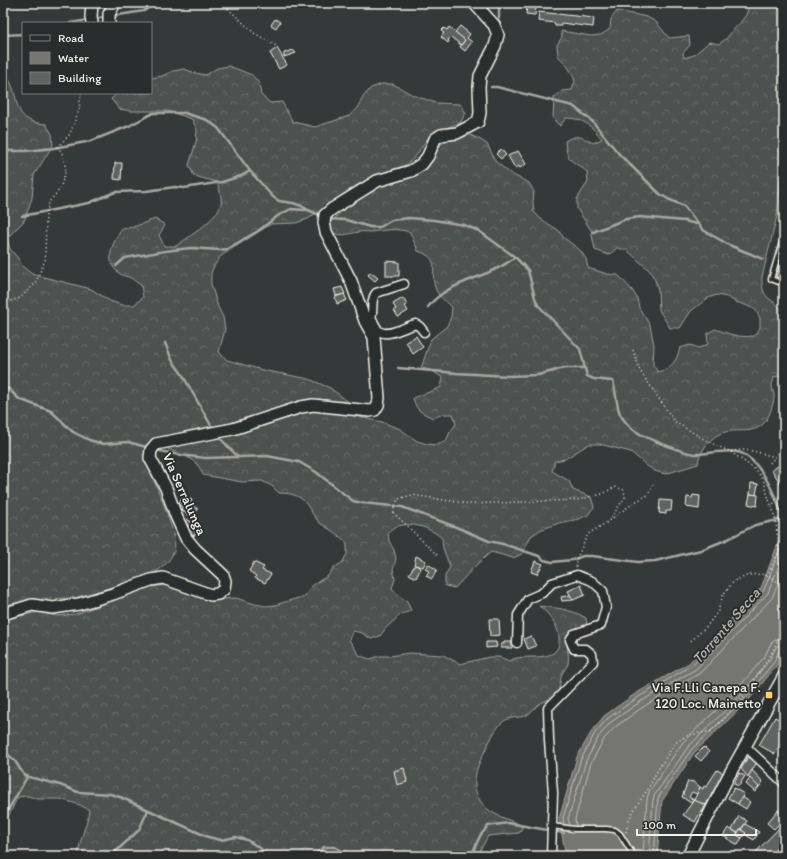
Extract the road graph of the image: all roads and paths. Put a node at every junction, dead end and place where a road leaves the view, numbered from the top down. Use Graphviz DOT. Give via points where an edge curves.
graph roads {
  1 [pos="92,3"];
  2 [pos="116,3"];
  3 [pos="222,3"];
  4 [pos="474,3"];
  5 [pos="92,22"];
  6 [pos="109,22"];
  7 [pos="278,47"];
  8 [pos="81,94"];
  9 [pos="783,239"];
  10 [pos="404,284"];
  11 [pos="784,284"];
  12 [pos="3,304"];
  13 [pos="367,317"];
  14 [pos="424,332"];
  15 [pos="633,350"];
  16 [pos="784,443"];
  17 [pos="731,452"];
  18 [pos="775,457"];
  19 [pos="770,463"];
  20 [pos="653,484"];
  21 [pos="784,492"];
  22 [pos="772,507"];
  23 [pos="609,521"];
  24 [pos="438,554"];
  25 [pos="577,575"];
  26 [pos="767,576"];
  27 [pos="784,588"];
  28 [pos="3,614"];
  29 [pos="784,626"];
  30 [pos="691,641"];
  31 [pos="517,643"];
  32 [pos="784,676"];
  33 [pos="745,746"];
  34 [pos="784,783"];
  35 [pos="552,826"];
  36 [pos="623,840"];
  37 [pos="551,856"];
  38 [pos="634,856"];
  39 [pos="688,856"];
  1 -- 5 [label="street"];
  2 -- 6 [label="street"];
  3 -- 7 [label="path" via="254,33"];
  4 -- 13 [label="street, Via Serralunga" via="494,25 498,36 480,76 478,122 457,133 441,135 435,139 422,164 411,171 377,181 332,208 325,215 326,232"];
  8 -- 12 [label="path" via="79,110 70,134 58,147 63,155 66,170 60,189 49,202 46,216 45,260 35,284 20,298"];
  9 -- 11 [label="lane" via="771,279"];
  10 -- 13 [label="street" via="376,293 373,296 373,313"];
  13 -- 14 [label="street, Via Serralunga" via="385,333 416,324"];
  13 -- 28 [label="street, Via Serralunga" via="374,337 380,398 375,410 357,411 314,405 301,407 233,429 156,444 151,450 150,458 166,488 186,538 195,550 223,575 224,589 218,594 211,595 163,578 79,604 53,608 32,605"];
  15 -- 17 [label="path" via="640,371 675,422 707,442"];
  16 -- 18 [label="path"];
  17 -- 18 [label="path" via="739,449"];
  17 -- 22 [label="path" via="757,472 764,481"];
  18 -- 19 [label="path"];
  20 -- 23 [label="path" via="648,495"];
  21 -- 22 [label="path"];
  22 -- 26 [label="path" via="779,551"];
  23 -- 24 [label="path" via="625,497 624,490 615,487 602,494 577,500 470,504 412,495 398,499 394,513"];
  23 -- 25 [label="path" via="588,534 576,560"];
  25 -- 31 [label="street" via="552,583 542,593 528,599 518,615"];
  25 -- 35 [label="street" via="592,581 603,591 606,607 601,625 574,634 570,640 574,649 586,649 592,654 593,662 548,708 553,793"];
  26 -- 27 [label="path" via="772,577"];
  26 -- 30 [label="path" via="749,575 734,581 723,595 718,612"];
  29 -- 36 [label="path" via="773,651 751,685 722,721 711,731 686,736 675,743 637,805"];
  32 -- 33 [label="street"];
  33 -- 34 [label="street"];
  33 -- 39 [label="street"];
  35 -- 36 [label="lane" via="615,830"];
  35 -- 37 [label="street"];
  36 -- 38 [label="lane"];
}
